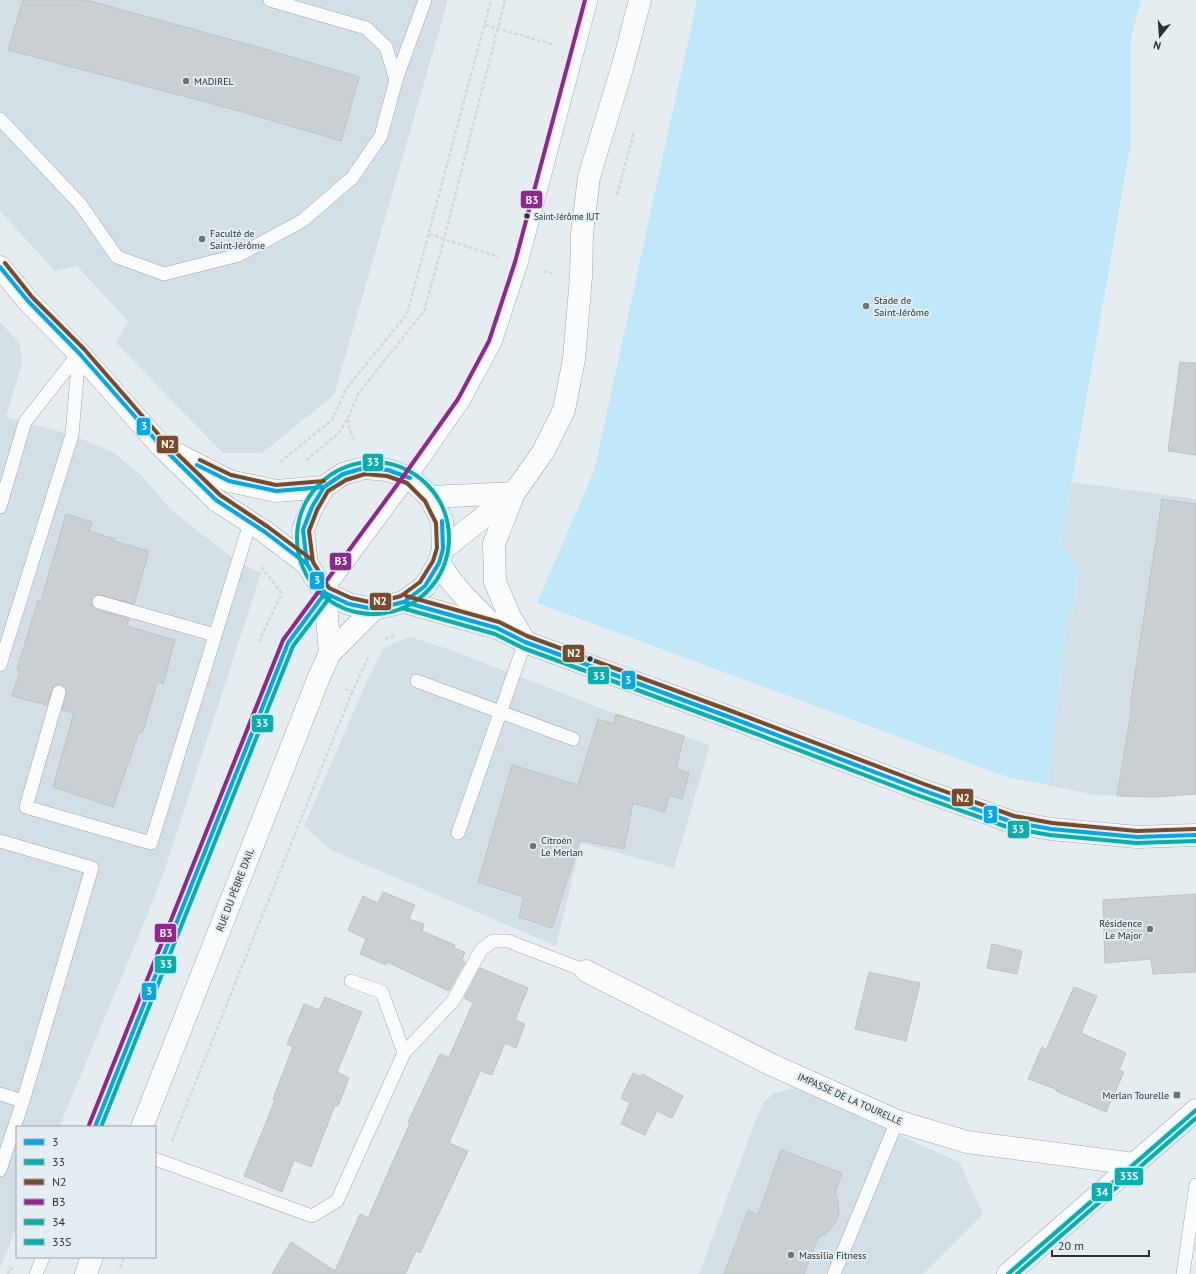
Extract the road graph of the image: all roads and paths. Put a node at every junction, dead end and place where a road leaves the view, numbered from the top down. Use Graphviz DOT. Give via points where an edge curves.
graph roads {
  1 [pos="270,0"];
  2 [pos="425,0"];
  3 [pos="491,0"];
  4 [pos="505,0"];
  5 [pos="591,0"];
  6 [pos="640,0"];
  7 [pos="396,80"];
  8 [pos="0,119"];
  9 [pos="636,125"];
  10 [pos="615,200"];
  11 [pos="0,267"];
  12 [pos="79,353"];
  13 [pos="348,418"];
  14 [pos="161,446"];
  15 [pos="357,447"];
  16 [pos="277,464"];
  17 [pos="410,478"];
  18 [pos="324,487"];
  19 [pos="276,491"];
  20 [pos="514,493"];
  21 [pos="430,496"];
  22 [pos="0,506"];
  23 [pos="250,523"];
  24 [pos="243,549"];
  25 [pos="441,556"];
  26 [pos="307,564"];
  27 [pos="325,593"];
  28 [pos="99,602"];
  29 [pos="404,602"];
  30 [pos="374,609"];
  31 [pos="497,628"];
  32 [pos="398,634"];
  33 [pos="215,635"];
  34 [pos="383,640"];
  35 [pos="525,642"];
  36 [pos="330,653"];
  37 [pos="370,654"];
  38 [pos="282,657"];
  39 [pos="0,665"];
  40 [pos="319,677"];
  41 [pos="417,681"];
  42 [pos="59,692"];
  43 [pos="352,692"];
  44 [pos="500,711"];
  45 [pos="572,739"];
  46 [pos="458,833"];
  47 [pos="1196,835"];
  48 [pos="0,841"];
  49 [pos="586,970"];
  50 [pos="351,980"];
  51 [pos="404,1054"];
  52 [pos="0,1094"];
  53 [pos="23,1101"];
  54 [pos="1196,1110"];
  55 [pos="897,1121"];
  56 [pos="95,1126"];
  57 [pos="142,1126"];
  58 [pos="159,1161"];
  59 [pos="1134,1164"];
  60 [pos="0,1168"];
  61 [pos="1196,1185"];
  62 [pos="43,1258"];
  63 [pos="92,1258"];
  64 [pos="36,1274"];
  65 [pos="86,1274"];
  66 [pos="834,1274"];
  67 [pos="1008,1274"];
  68 [pos="1183,1274"];
  1 -- 7 [label="lane" via="366,28 386,47"];
  2 -- 7 [label="lane"];
  3 -- 16 [label="path" via="407,314 346,389 332,420"];
  4 -- 13 [label="path" via="424,311 358,394"];
  5 -- 17 [label="lane" via="521,264 496,343 463,402"];
  6 -- 20 [label="street" via="589,177 582,234 574,359 564,410 543,452"];
  7 -- 8 [label="lane" via="381,136 352,178 302,221 239,255 164,274 117,257 80,204"];
  9 -- 10 [label="path"];
  11 -- 12 [label="street" via="28,301"];
  12 -- 14 [label="street"];
  12 -- 22 [label="lane" via="25,422"];
  12 -- 39 [label="lane" via="72,435"];
  13 -- 15 [label="path" via="349,428"];
  13 -- 19 [label="path" via="338,434 291,472"];
  14 -- 19 [label="street" via="229,480"];
  14 -- 23 [label="street" via="216,500"];
  17 -- 18 [label="street" via="388,470 364,468 343,474"];
  17 -- 21 [label="street"];
  17 -- 27 [label="lane"];
  18 -- 19 [label="street"];
  18 -- 26 [label="street" via="303,530"];
  20 -- 21 [label="street"];
  20 -- 25 [label="street"];
  20 -- 35 [label="street" via="494,544 495,582 510,617"];
  21 -- 25 [label="street" via="442,521"];
  23 -- 24 [label="lane"];
  23 -- 26 [label="street"];
  24 -- 33 [label="lane"];
  24 -- 38 [label="path" via="282,593 258,641"];
  25 -- 29 [label="street" via="425,586"];
  25 -- 31 [label="street" via="447,576 468,601"];
  26 -- 27 [label="street"];
  27 -- 30 [label="street" via="349,604"];
  27 -- 36 [label="street, RUE DU PÈBRE D'AIL"];
  27 -- 38 [label="lane" via="288,643"];
  28 -- 33 [label="lane"];
  29 -- 30 [label="street"];
  29 -- 31 [label="street"];
  30 -- 36 [label="street, RUE DU PÈBRE D'AIL"];
  31 -- 35 [label="street"];
  32 -- 34 [label="path"];
  33 -- 42 [label="lane" via="150,843 26,807"];
  35 -- 44 [label="lane"];
  35 -- 47 [label="street" via="1012,822 1051,829 1137,837"];
  36 -- 40 [label="street, RUE DU PÈBRE D'AIL"];
  37 -- 43 [label="path"];
  38 -- 56 [label="lane"];
  40 -- 43 [label="path"];
  40 -- 57 [label="street, RUE DU PÈBRE D'AIL"];
  41 -- 44 [label="lane"];
  43 -- 58 [label="path"];
  44 -- 45 [label="lane"];
  44 -- 46 [label="lane"];
  48 -- 53 [label="lane" via="92,868"];
  49 -- 51 [label="lane" via="508,941 494,941 481,950 453,1001"];
  49 -- 55 [label="street, IMPASSE DE LA TOURELLE" via="770,1064"];
  50 -- 51 [label="lane" via="382,992"];
  51 -- 58 [label="lane" via="337,1201 312,1216"];
  52 -- 53 [label="lane"];
  53 -- 60 [label="lane"];
  54 -- 59 [label="street"];
  55 -- 59 [label="street, IMPASSE DE LA TOURELLE" via="967,1142"];
  55 -- 66 [label="lane"];
  59 -- 67 [label="street"];
  61 -- 68 [label="lane"];
  62 -- 64 [label="lane"];
  63 -- 65 [label="street"];
}
